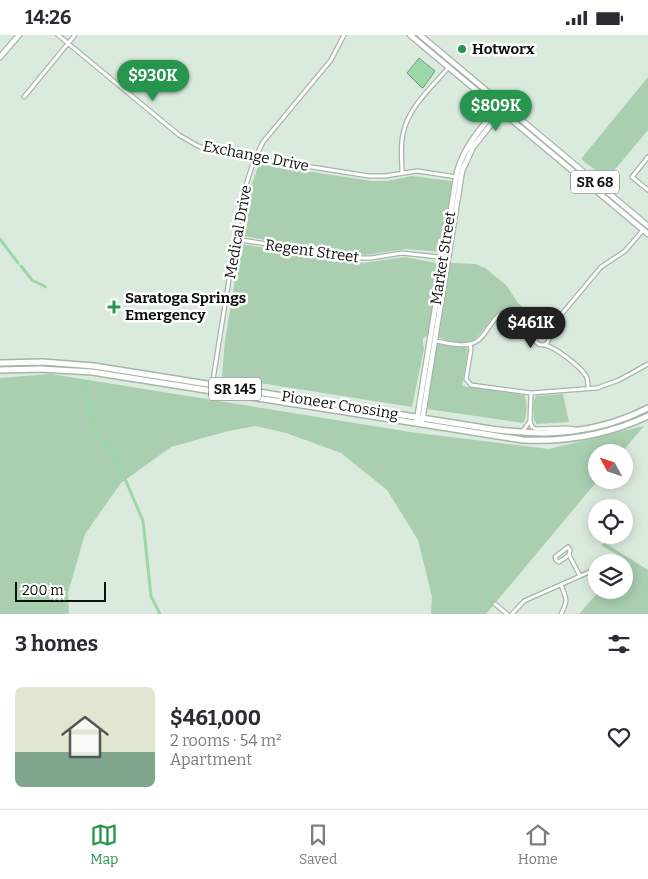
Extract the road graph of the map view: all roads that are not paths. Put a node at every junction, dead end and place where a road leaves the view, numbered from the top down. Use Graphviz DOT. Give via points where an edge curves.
graph roads {
  1 [pos="19,35"];
  2 [pos="58,35"];
  3 [pos="75,35"];
  4 [pos="342,35"];
  5 [pos="410,35"];
  6 [pos="420,35"];
  7 [pos="68,44"];
  8 [pos="0,57"];
  9 [pos="449,67"];
  10 [pos="24,97"];
  11 [pos="502,107"];
  12 [pos="648,157"];
  13 [pos="255,158"];
  14 [pos="402,173"];
  15 [pos="458,177"];
  16 [pos="648,190"];
  17 [pos="648,225"];
  18 [pos="643,230"];
  19 [pos="648,234"];
  20 [pos="235,239"];
  21 [pos="445,258"];
  22 [pos="551,327"];
  23 [pos="531,329"];
  24 [pos="542,332"];
  25 [pos="548,337"];
  26 [pos="535,338"];
  27 [pos="432,340"];
  28 [pos="470,344"];
  29 [pos="544,345"];
  30 [pos="554,348"];
  31 [pos="0,363"];
  32 [pos="648,364"];
  33 [pos="0,370"];
  34 [pos="212,385"];
  35 [pos="588,388"];
  36 [pos="211,392"];
  37 [pos="531,393"];
  38 [pos="648,408"];
  39 [pos="648,414"];
  40 [pos="420,418"];
  41 [pos="530,421"];
  42 [pos="419,425"];
  43 [pos="578,431"];
  44 [pos="520,433"];
  45 [pos="568,555"];
  46 [pos="588,572"];
  47 [pos="580,576"];
  48 [pos="561,585"];
  49 [pos="495,604"];
  50 [pos="507,614"];
  51 [pos="512,614"];
  52 [pos="561,614"];
  1 -- 8 [label="main road"];
  2 -- 7 [label="street, Exchange Drive"];
  3 -- 7 [label="street"];
  4 -- 13 [label="street, Medical Drive" via="330,60 265,139"];
  5 -- 9 [label="main road, SR 68"];
  6 -- 11 [label="main road, SR 68"];
  7 -- 10 [label="street"];
  7 -- 13 [label="street, Exchange Drive" via="183,138 210,150"];
  9 -- 11 [label="main road, SR 68"];
  9 -- 14 [label="street" via="406,122 401,144"];
  11 -- 15 [label="main road, Market Street" via="469,144 462,157"];
  11 -- 17 [label="main road, SR 68"];
  11 -- 18 [label="main road, SR 68"];
  12 -- 16 [label="street" via="632,177"];
  13 -- 14 [label="street, Exchange Drive" via="369,176"];
  13 -- 20 [label="street, Medical Drive" via="242,198"];
  14 -- 15 [label="street, Exchange Drive" via="420,171"];
  15 -- 21 [label="main road, Market Street"];
  18 -- 19 [label="main road, SR 68"];
  18 -- 22 [label="street" via="624,251 598,271"];
  20 -- 21 [label="street, Regent Street" via="353,258 402,253"];
  20 -- 34 [label="street, Medical Drive"];
  21 -- 27 [label="main road, Market Street"];
  22 -- 24 [label="street"];
  22 -- 25 [label="street"];
  23 -- 24 [label="street"];
  23 -- 26 [label="street"];
  23 -- 28 [label="street" via="505,311 479,340"];
  24 -- 25 [label="street"];
  24 -- 26 [label="street"];
  25 -- 29 [label="street"];
  25 -- 30 [label="street"];
  26 -- 29 [label="street" via="538,344"];
  27 -- 28 [label="street"];
  27 -- 40 [label="main road, Market Street"];
  28 -- 37 [label="street" via="466,379 469,384"];
  29 -- 30 [label="street"];
  30 -- 35 [label="street" via="584,374"];
  31 -- 34 [label="highway, Pioneer Crossing / SR 145" via="68,363"];
  32 -- 35 [label="street" via="611,384"];
  33 -- 36 [label="highway, Pioneer Crossing / SR 145" via="79,371"];
  34 -- 36 [label="street, Medical Drive"];
  34 -- 40 [label="highway, Pioneer Crossing / SR 145"];
  35 -- 37 [label="street"];
  36 -- 42 [label="highway, Pioneer Crossing / SR 145"];
  37 -- 41 [label="street"];
  38 -- 43 [label="highway, Pioneer Crossing / SR 145"];
  39 -- 42 [label="highway, Pioneer Crossing / SR 145" via="616,429 578,438 532,441"];
  40 -- 42 [label="main road, Market Street"];
  40 -- 44 [label="highway, Pioneer Crossing / SR 145"];
  41 -- 43 [label="street" via="536,429 568,428"];
  41 -- 44 [label="street"];
  43 -- 44 [label="highway, Pioneer Crossing / SR 145"];
  45 -- 45 [label="street" via="559,562 555,557 568,547"];
  45 -- 47 [label="street"];
  46 -- 47 [label="street"];
  47 -- 48 [label="street"];
  48 -- 51 [label="street" via="524,601"];
  48 -- 52 [label="street" via="567,597"];
  49 -- 50 [label="street"];
}
